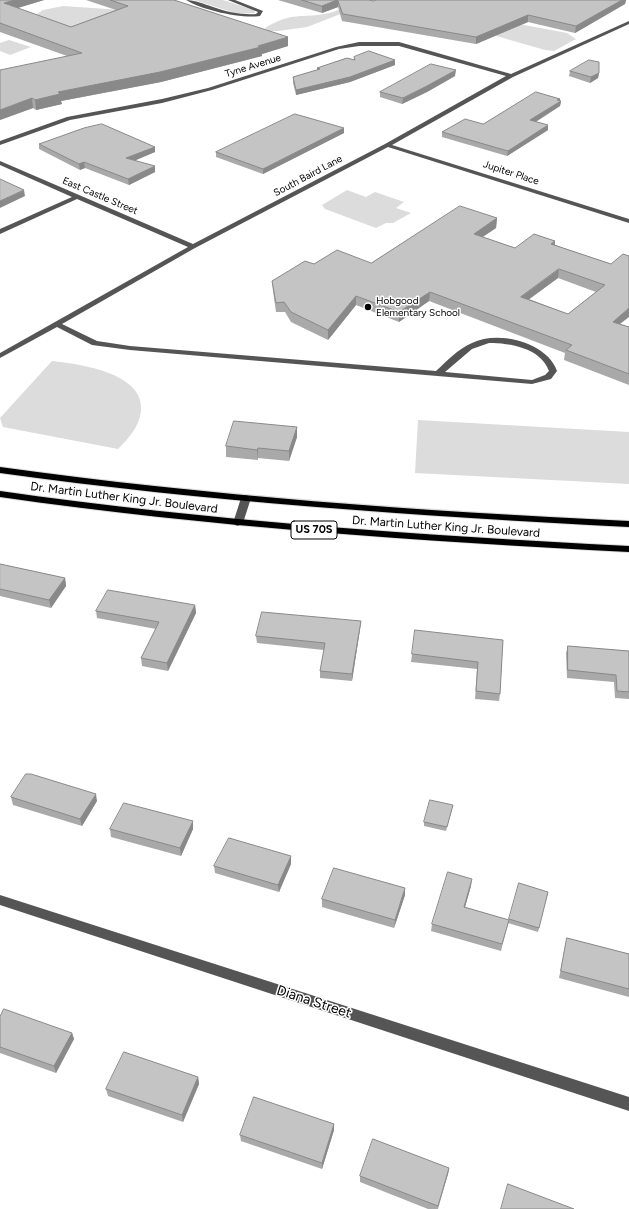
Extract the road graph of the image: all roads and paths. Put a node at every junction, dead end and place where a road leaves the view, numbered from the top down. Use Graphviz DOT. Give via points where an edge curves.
graph roads {
  1 [pos="188,0"];
  2 [pos="230,0"];
  3 [pos="629,22"];
  4 [pos="511,76"];
  5 [pos="0,143"];
  6 [pos="387,145"];
  7 [pos="0,163"];
  8 [pos="76,197"];
  9 [pos="629,221"];
  10 [pos="0,232"];
  11 [pos="193,247"];
  12 [pos="56,324"];
  13 [pos="0,356"];
  14 [pos="438,373"];
  15 [pos="0,470"];
  16 [pos="0,494"];
  17 [pos="246,498"];
  18 [pos="238,523"];
  19 [pos="629,524"];
  20 [pos="629,549"];
  21 [pos="0,900"];
  22 [pos="629,1104"];
  1 -- 2 [label="street" via="237,16 258,15 260,11"];
  3 -- 4 [label="street, South Baird Lane"];
  4 -- 5 [label="street, Tyne Avenue" via="406,45 359,44 338,48 206,90 69,118"];
  4 -- 6 [label="street, South Baird Lane"];
  6 -- 9 [label="street, Jupiter Place"];
  6 -- 11 [label="street, South Baird Lane"];
  7 -- 8 [label="street, East Castle Street"];
  8 -- 10 [label="street"];
  8 -- 11 [label="street, East Castle Street"];
  11 -- 12 [label="street, South Baird Lane"];
  12 -- 13 [label="street, South Baird Lane"];
  12 -- 14 [label="street" via="95,343 130,348"];
  14 -- 14 [label="street" via="532,382 548,377 553,371 553,365 536,351 509,342 492,340 481,341 472,346"];
  15 -- 17 [label="main road, Dr. Martin Luther King Jr. Boulevard / US 70S"];
  16 -- 18 [label="main road, Dr. Martin Luther King Jr. Boulevard / US 70S" via="157,516"];
  17 -- 18 [label="street"];
  17 -- 19 [label="main road, Dr. Martin Luther King Jr. Boulevard / US 70S" via="434,515"];
  18 -- 20 [label="main road, Dr. Martin Luther King Jr. Boulevard / US 70S" via="342,532"];
  21 -- 22 [label="street, Diana Street"];
}
